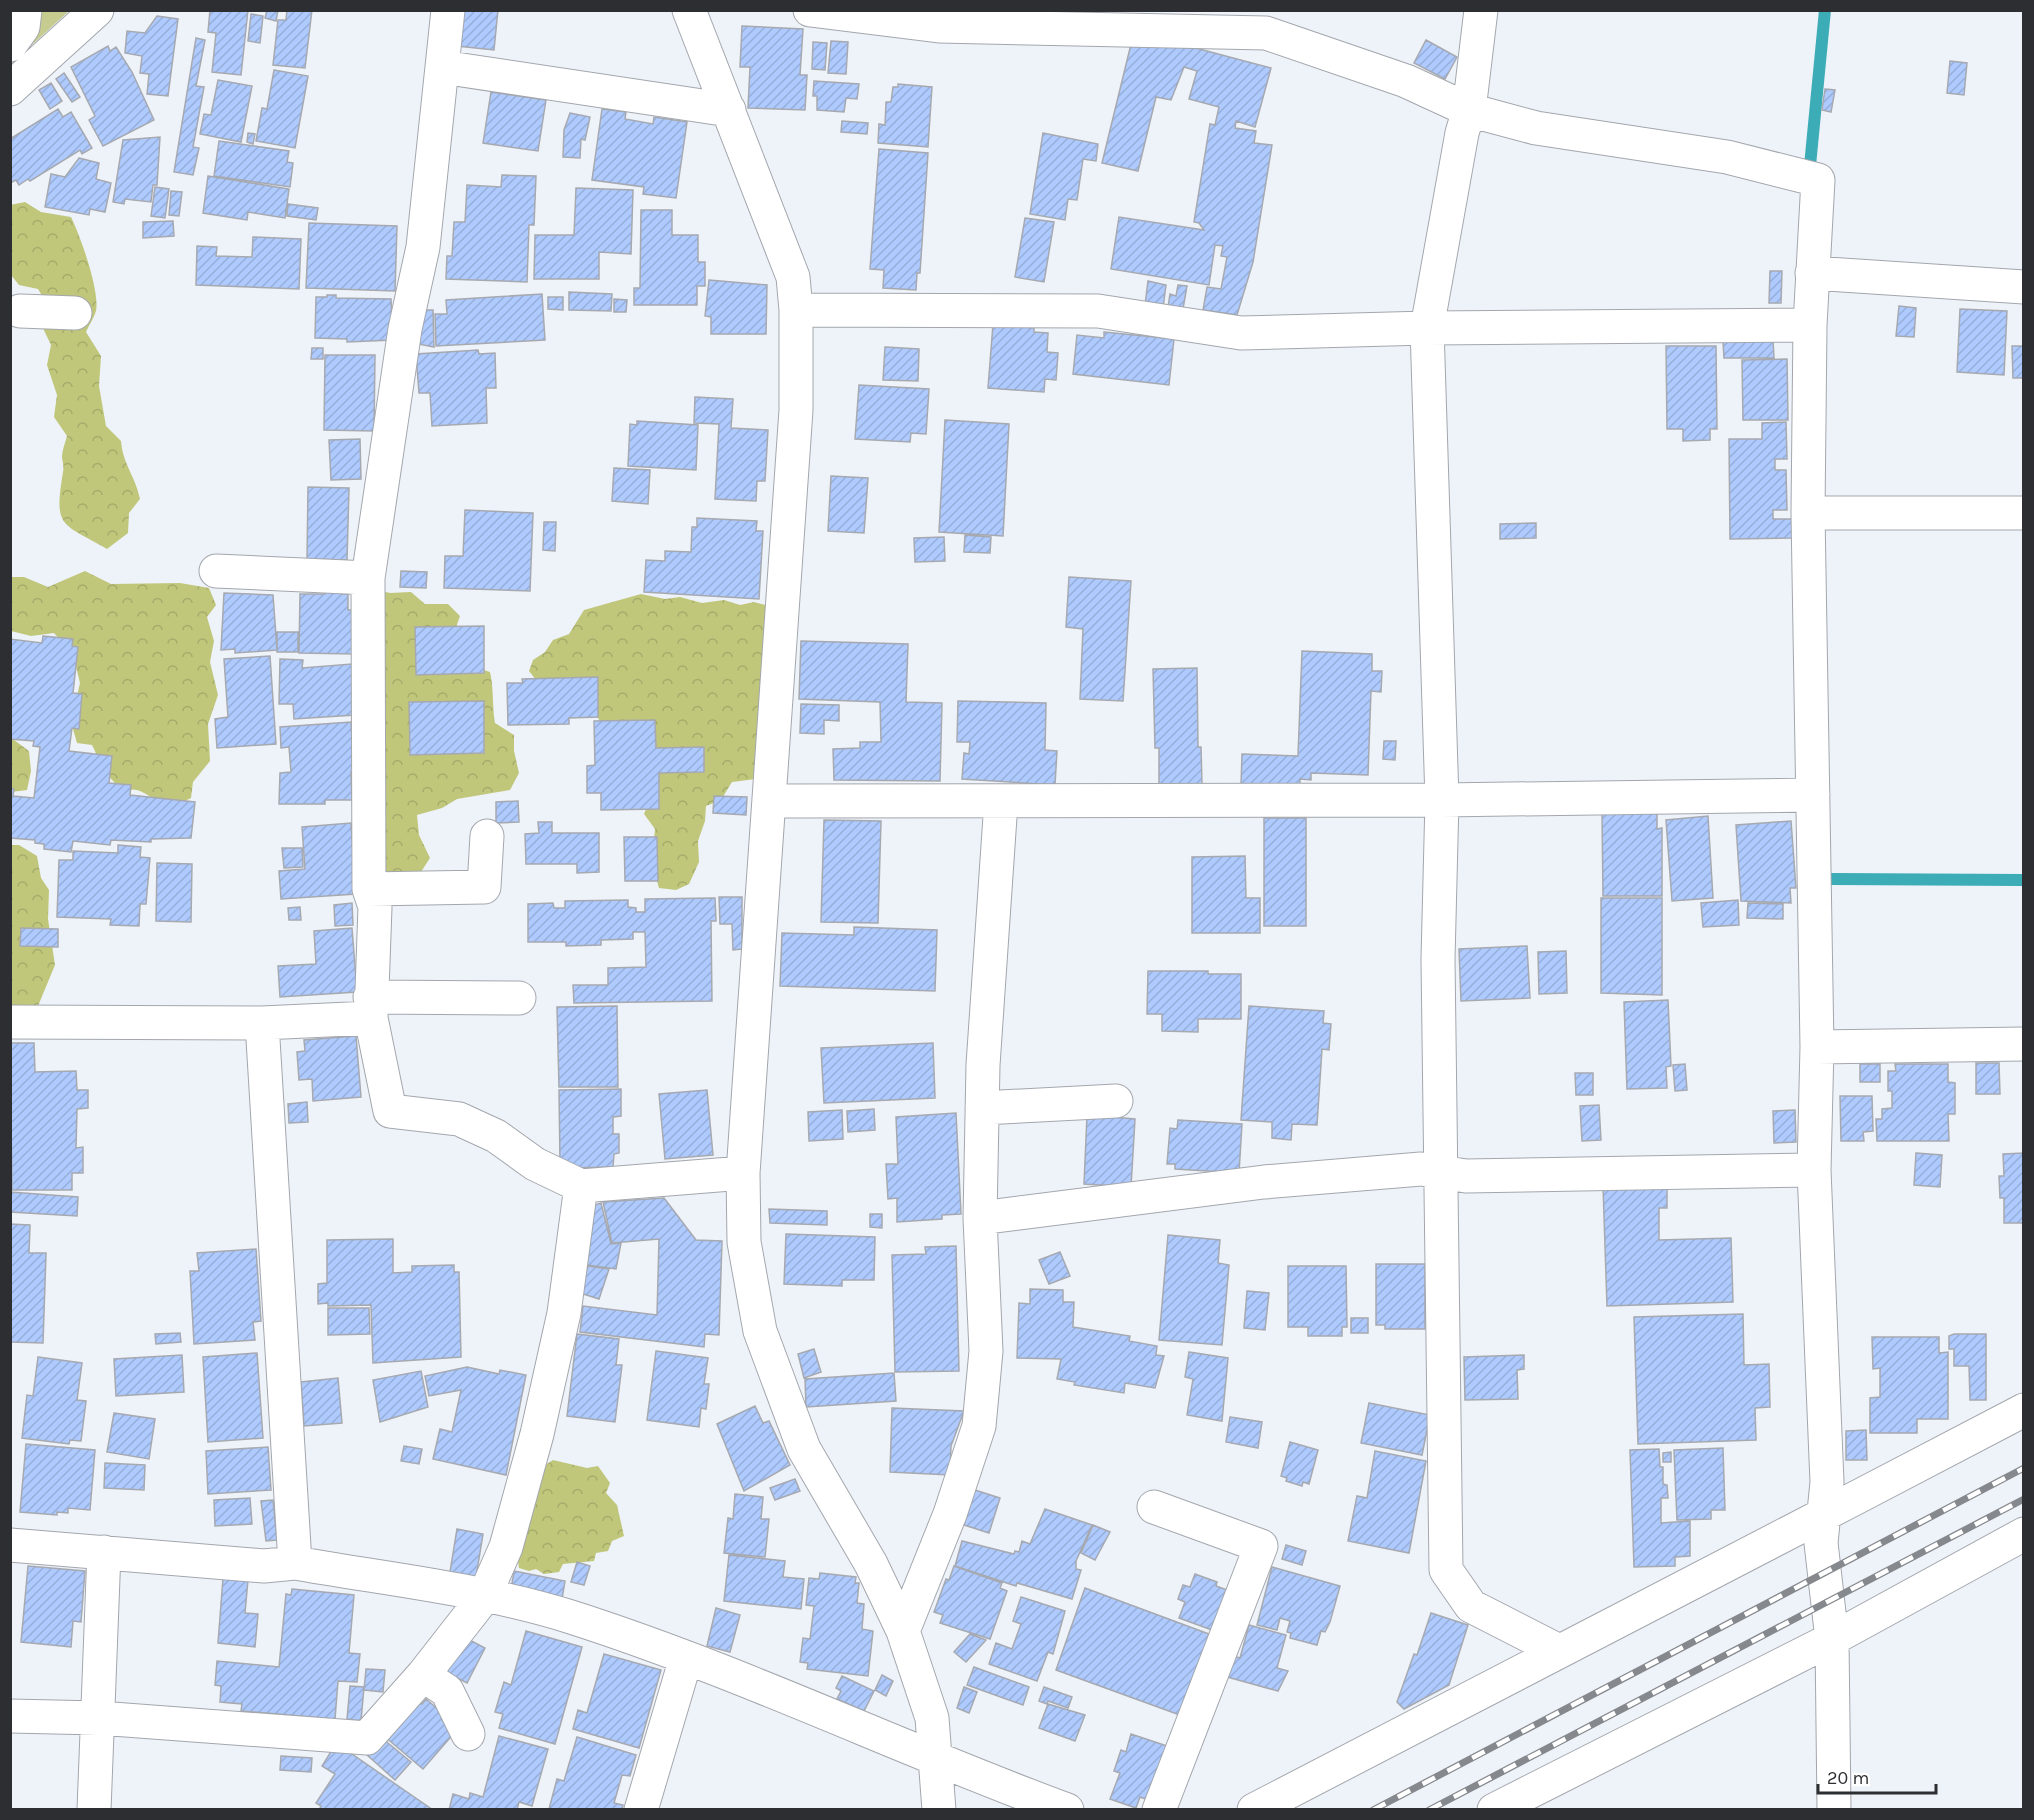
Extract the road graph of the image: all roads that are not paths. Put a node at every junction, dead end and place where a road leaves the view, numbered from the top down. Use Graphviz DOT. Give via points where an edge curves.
graph roads {
  1 [pos="25,10"];
  2 [pos="448,10"];
  3 [pos="689,10"];
  4 [pos="810,10"];
  5 [pos="1481,10"];
  6 [pos="93,11"];
  7 [pos="10,45"];
  8 [pos="442,67"];
  9 [pos="10,89"];
  10 [pos="729,110"];
  11 [pos="1469,110"];
  12 [pos="1812,273"];
  13 [pos="2024,287"];
  14 [pos="796,310"];
  15 [pos="20,311"];
  16 [pos="75,313"];
  17 [pos="1810,325"];
  18 [pos="1427,328"];
  19 [pos="1808,513"];
  20 [pos="2024,513"];
  21 [pos="216,571"];
  22 [pos="368,578"];
  23 [pos="1813,795"];
  24 [pos="1442,800"];
  25 [pos="769,801"];
  26 [pos="1001,802"];
  27 [pos="487,836"];
  28 [pos="369,889"];
  29 [pos="519,998"];
  30 [pos="370,1007"];
  31 [pos="10,1022"];
  32 [pos="262,1023"];
  33 [pos="2024,1044"];
  34 [pos="1817,1047"];
  35 [pos="1116,1101"];
  36 [pos="982,1108"];
  37 [pos="1814,1170"];
  38 [pos="743,1173"];
  39 [pos="1442,1173"];
  40 [pos="581,1186"];
  41 [pos="980,1218"];
  42 [pos="2024,1410"];
  43 [pos="1154,1507"];
  44 [pos="1825,1515"];
  45 [pos="2024,1534"];
  46 [pos="10,1545"];
  47 [pos="104,1552"];
  48 [pos="295,1563"];
  49 [pos="484,1596"];
  50 [pos="903,1631"];
  51 [pos="1832,1639"];
  52 [pos="1557,1650"];
  53 [pos="686,1658"];
  54 [pos="423,1675"];
  55 [pos="10,1716"];
  56 [pos="99,1718"];
  57 [pos="468,1734"];
  58 [pos="936,1757"];
  59 [pos="94,1809"];
  60 [pos="640,1809"];
  61 [pos="939,1809"];
  62 [pos="1067,1809"];
  63 [pos="1159,1809"];
  64 [pos="1254,1809"];
  65 [pos="1494,1809"];
  66 [pos="1833,1809"];
  1 -- 7 [label="street" via="23,27"];
  2 -- 8 [label="street"];
  3 -- 10 [label="street"];
  4 -- 11 [label="street" via="939,26 1266,33 1395,77"];
  5 -- 11 [label="street"];
  6 -- 9 [label="street"];
  8 -- 10 [label="street"];
  8 -- 22 [label="street" via="423,247 405,329"];
  10 -- 14 [label="street" via="793,277"];
  11 -- 12 [label="street" via="1536,128 1727,157 1818,180"];
  11 -- 18 [label="street"];
  12 -- 13 [label="street"];
  12 -- 17 [label="street"];
  14 -- 18 [label="street" via="1098,311 1241,333"];
  14 -- 25 [label="street" via="796,410"];
  15 -- 16 [label="street"];
  17 -- 18 [label="street"];
  17 -- 19 [label="street"];
  18 -- 24 [label="street"];
  19 -- 20 [label="street"];
  19 -- 23 [label="street"];
  21 -- 22 [label="street"];
  22 -- 28 [label="street"];
  23 -- 24 [label="street"];
  23 -- 34 [label="street"];
  24 -- 26 [label="street"];
  24 -- 39 [label="street" via="1438,959"];
  25 -- 26 [label="street"];
  25 -- 38 [label="street"];
  26 -- 36 [label="street"];
  27 -- 28 [label="street" via="484,887"];
  28 -- 30 [label="street" via="375,907"];
  29 -- 30 [label="street"];
  30 -- 32 [label="street"];
  30 -- 40 [label="street" via="390,1112 459,1119"];
  31 -- 32 [label="street"];
  32 -- 48 [label="street"];
  33 -- 34 [label="street"];
  34 -- 37 [label="street"];
  35 -- 36 [label="street"];
  36 -- 41 [label="street"];
  37 -- 39 [label="street" via="1466,1176"];
  37 -- 44 [label="street" via="1827,1482"];
  38 -- 40 [label="street"];
  38 -- 50 [label="street" via="744,1242 760,1331 804,1449 871,1564"];
  39 -- 41 [label="street" via="1421,1169 1264,1182"];
  39 -- 52 [label="street" via="1446,1570 1471,1606"];
  40 -- 49 [label="street" via="564,1313 537,1434 506,1547"];
  41 -- 50 [label="street" via="986,1351 979,1426 950,1514"];
  42 -- 44 [label="street"];
  43 -- 63 [label="street" via="1261,1546"];
  44 -- 51 [label="street" via="1821,1543"];
  44 -- 52 [label="street"];
  45 -- 51 [label="street"];
  46 -- 47 [label="street"];
  47 -- 48 [label="street" via="264,1566"];
  47 -- 56 [label="street"];
  48 -- 49 [label="street"];
  49 -- 53 [label="street" via="570,1617"];
  49 -- 54 [label="street"];
  50 -- 58 [label="street" via="932,1718"];
  51 -- 65 [label="street"];
  51 -- 66 [label="street"];
  52 -- 64 [label="street"];
  53 -- 58 [label="street"];
  53 -- 60 [label="street"];
  54 -- 56 [label="street" via="367,1738"];
  54 -- 57 [label="street" via="447,1691"];
  55 -- 56 [label="street"];
  56 -- 59 [label="street"];
  58 -- 61 [label="street"];
  58 -- 62 [label="street"];
}
